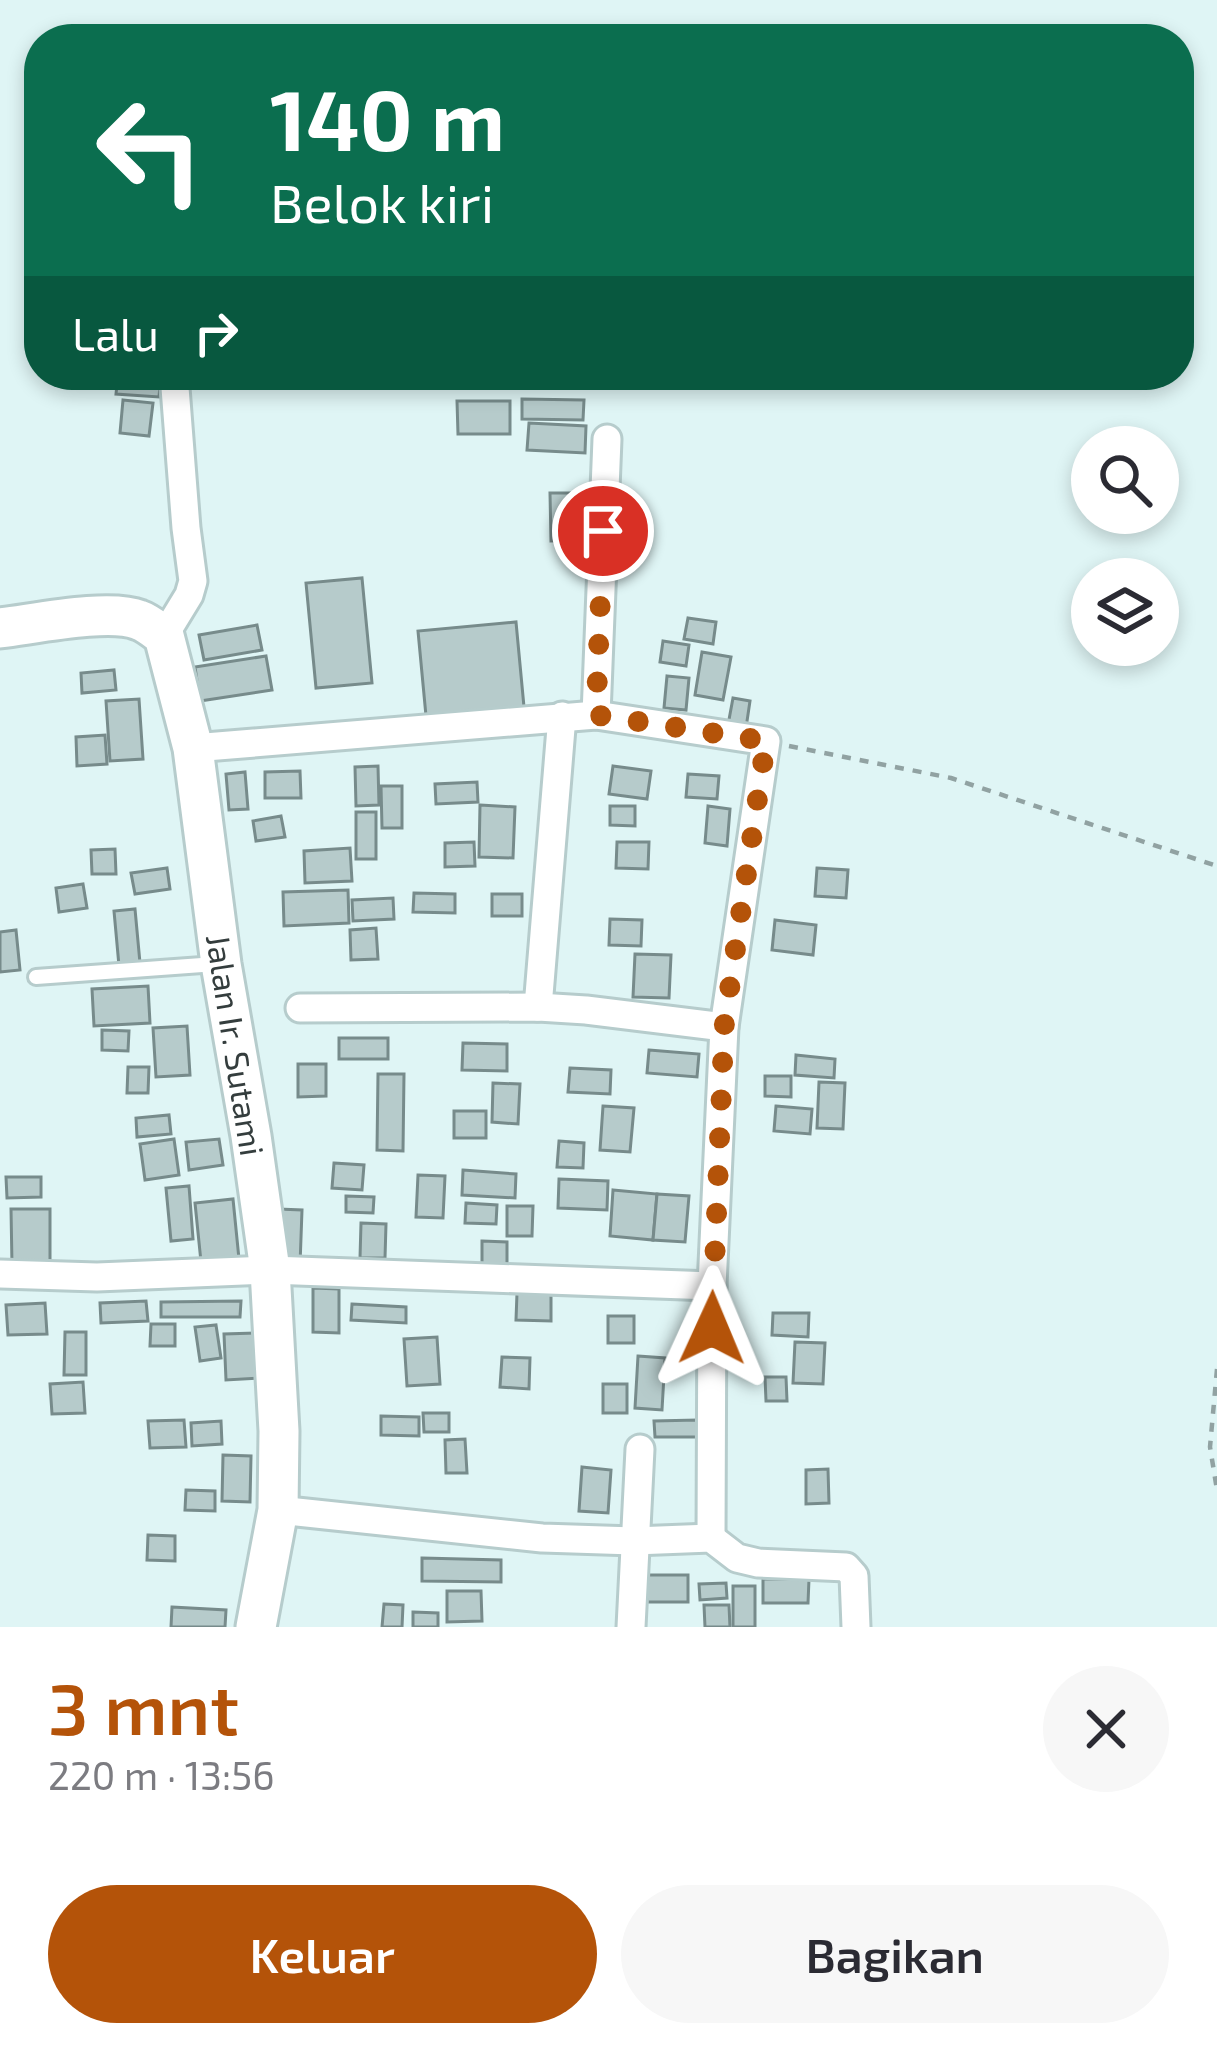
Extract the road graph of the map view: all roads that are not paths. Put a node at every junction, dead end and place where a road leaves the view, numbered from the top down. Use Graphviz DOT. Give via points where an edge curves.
graph roads {
  1 [pos="175,390"];
  2 [pos="607,439"];
  3 [pos="0,628"];
  4 [pos="164,636"];
  5 [pos="596,715"];
  6 [pos="562,716"];
  7 [pos="193,748"];
  8 [pos="221,964"];
  9 [pos="36,976"];
  10 [pos="538,1007"];
  11 [pos="300,1008"];
  12 [pos="724,1027"];
  13 [pos="269,1270"];
  14 [pos="0,1274"];
  15 [pos="712,1286"];
  16 [pos="640,1449"];
  17 [pos="278,1510"];
  18 [pos="711,1538"];
  19 [pos="634,1541"];
  20 [pos="256,1627"];
  21 [pos="631,1627"];
  22 [pos="856,1627"];
  1 -- 4 [label="street" via="193,581"];
  2 -- 5 [label="street"];
  3 -- 4 [label="street" via="124,617"];
  4 -- 7 [label="street, Jalan Ir. Sutami"];
  5 -- 6 [label="street"];
  5 -- 12 [label="street" via="766,741"];
  6 -- 7 [label="street"];
  6 -- 10 [label="street"];
  7 -- 8 [label="street, Jalan Ir. Sutami"];
  8 -- 9 [label="lane"];
  8 -- 13 [label="street, Jalan Ir. Sutami"];
  10 -- 11 [label="street"];
  10 -- 12 [label="street"];
  12 -- 15 [label="street"];
  13 -- 14 [label="street"];
  13 -- 15 [label="street"];
  13 -- 17 [label="street, Jalan Ir. Sutami"];
  15 -- 18 [label="street"];
  16 -- 19 [label="street"];
  17 -- 19 [label="street"];
  17 -- 20 [label="street, Jalan Ir. Sutami"];
  18 -- 19 [label="street"];
  18 -- 22 [label="street" via="758,1564 846,1567 854,1576"];
  19 -- 21 [label="street"];
}
